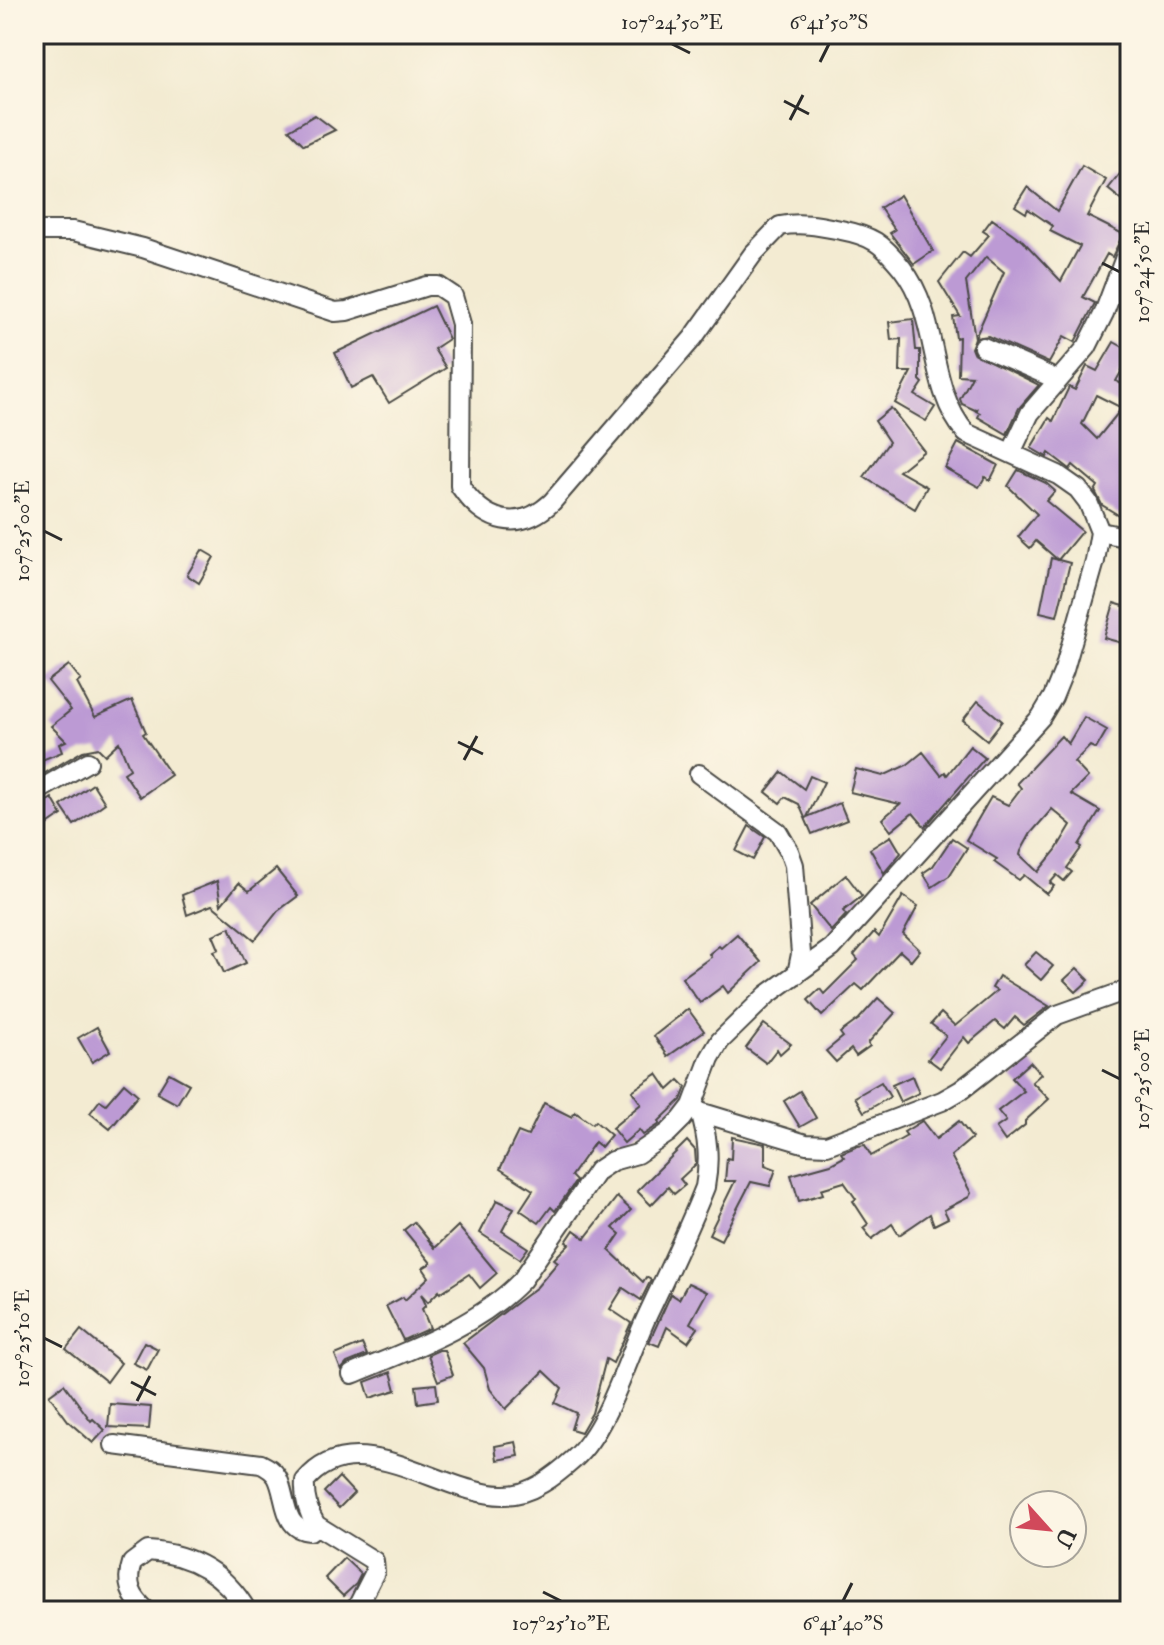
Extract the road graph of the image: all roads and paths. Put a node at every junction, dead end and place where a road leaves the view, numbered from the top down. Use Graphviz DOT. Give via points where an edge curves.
graph roads {
  1 [pos="34,231"];
  2 [pos="1130,244"];
  3 [pos="983,347"];
  4 [pos="1058,380"];
  5 [pos="1011,453"];
  6 [pos="1100,532"];
  7 [pos="1130,538"];
  8 [pos="88,762"];
  9 [pos="699,774"];
  10 [pos="34,793"];
  11 [pos="797,974"];
  12 [pos="1130,989"];
  13 [pos="696,1109"];
  14 [pos="352,1374"];
  15 [pos="114,1445"];
  16 [pos="316,1525"];
  17 [pos="147,1611"];
  18 [pos="247,1611"];
  19 [pos="355,1611"];
  1 -- 5 [label="street" via="73,231 143,248 335,312 427,286 446,289 461,324 460,486 486,512 515,522 552,502 693,338 753,254 780,226 808,224 861,234 890,253 917,289 944,393 958,423 966,433"];
  2 -- 4 [label="street" via="1087,347"];
  3 -- 4 [label="street"];
  4 -- 5 [label="street" via="1025,420"];
  5 -- 6 [label="street" via="1078,489"];
  6 -- 7 [label="street"];
  6 -- 11 [label="street" via="1064,670 1041,717 832,948"];
  8 -- 10 [label="street"];
  9 -- 11 [label="street" via="778,832 789,851 801,954"];
  11 -- 13 [label="street" via="720,1041"];
  12 -- 13 [label="street" via="1057,1015 942,1101 827,1145 806,1144"];
  13 -- 14 [label="street" via="637,1154 597,1171 507,1295 415,1348"];
  13 -- 16 [label="street" via="707,1136 705,1187 596,1431 576,1457 542,1484 505,1495 457,1486 380,1460 337,1459 305,1481"];
  15 -- 16 [label="street" via="261,1464 275,1474 290,1520 303,1530"];
  16 -- 19 [label="street" via="374,1561 375,1572"];
  17 -- 18 [label="street" via="128,1586 132,1563 148,1551 193,1560 228,1584"];
}
